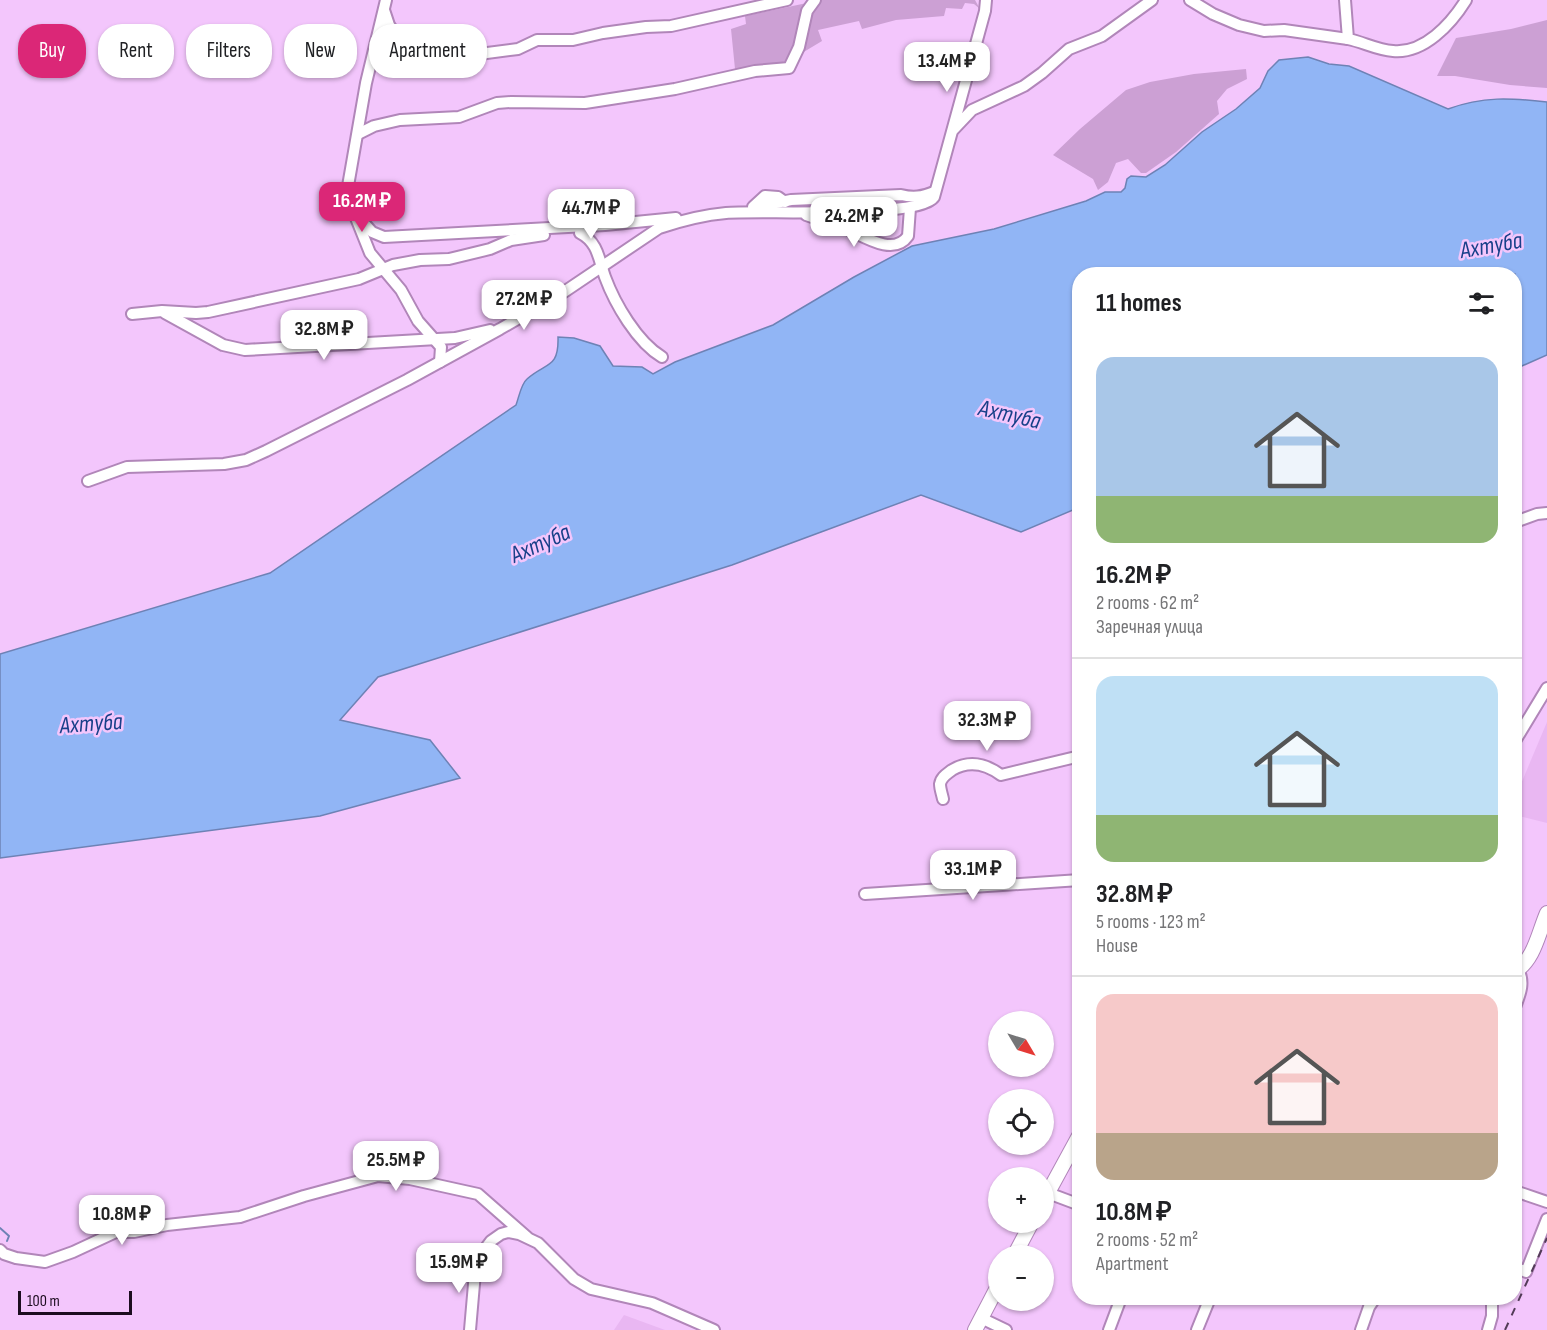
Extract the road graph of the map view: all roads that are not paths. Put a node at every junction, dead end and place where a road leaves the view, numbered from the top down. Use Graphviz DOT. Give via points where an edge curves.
graph roads {
  1 [pos="787,0"];
  2 [pos="814,0"];
  3 [pos="986,0"];
  4 [pos="1152,0"];
  5 [pos="1190,0"];
  6 [pos="1345,0"];
  7 [pos="1466,0"];
  8 [pos="385,5"];
  9 [pos="1348,39"];
  10 [pos="954,129"];
  11 [pos="358,134"];
  12 [pos="934,192"];
  13 [pos="784,201"];
  14 [pos="355,208"];
  15 [pos="910,208"];
  16 [pos="750,209"];
  17 [pos="798,211"];
  18 [pos="723,213"];
  19 [pos="648,220"];
  20 [pos="580,233"];
  21 [pos="384,237"];
  22 [pos="370,252"];
  23 [pos="602,267"];
  24 [pos="383,269"];
  25 [pos="162,311"];
  26 [pos="132,314"];
  27 [pos="500,329"];
  28 [pos="435,339"];
  29 [pos="662,357"];
  30 [pos="440,362"];
  31 [pos="88,481"];
  32 [pos="1547,513"];
  33 [pos="1522,519"];
  34 [pos="1547,688"];
  35 [pos="1522,729"];
  36 [pos="1072,758"];
  37 [pos="943,798"];
  38 [pos="1072,880"];
  39 [pos="865,894"];
  40 [pos="1547,913"];
  41 [pos="1522,964"];
  42 [pos="1072,1149"];
  43 [pos="1054,1181"];
  44 [pos="1522,1193"];
  45 [pos="1054,1198"];
  46 [pos="1547,1202"];
  47 [pos="1072,1203"];
  48 [pos="1547,1219"];
  49 [pos="527,1237"];
  50 [pos="0,1250"];
  51 [pos="1522,1270"];
  52 [pos="988,1305"];
  53 [pos="1118,1305"];
  54 [pos="1207,1305"];
  55 [pos="1370,1305"];
  56 [pos="1492,1305"];
  57 [pos="978,1324"];
  58 [pos="470,1330"];
  59 [pos="714,1330"];
  60 [pos="1006,1330"];
  61 [pos="1109,1330"];
  62 [pos="1197,1330"];
  63 [pos="1361,1330"];
  64 [pos="1488,1330"];
  1 -- 8 [label="street" via="671,26 573,40 537,40 518,49 464,56 413,51 389,25"];
  2 -- 11 [label="street" via="789,68 585,103 497,103 459,117 400,120"];
  3 -- 10 [label="street"];
  4 -- 10 [label="street" via="1102,36 1069,49 1024,86 972,110"];
  5 -- 9 [label="street" via="1239,25"];
  6 -- 9 [label="street"];
  7 -- 9 [label="street" via="1448,26 1410,49 1395,52"];
  8 -- 11 [label="street"];
  10 -- 12 [label="street"];
  11 -- 14 [label="street" via="348,186"];
  12 -- 13 [label="street" via="911,198 901,195"];
  12 -- 15 [label="street" via="930,202"];
  13 -- 16 [label="street"];
  13 -- 17 [label="street"];
  14 -- 21 [label="street" via="372,232"];
  14 -- 22 [label="street"];
  15 -- 17 [label="street"];
  15 -- 17 [label="street" via="909,236 902,243 889,245"];
  16 -- 17 [label="street"];
  16 -- 18 [label="street"];
  18 -- 19 [label="street"];
  18 -- 23 [label="street" via="659,228"];
  19 -- 20 [label="street"];
  19 -- 21 [label="street"];
  20 -- 23 [label="street" via="599,254"];
  20 -- 24 [label="street" via="511,240 449,259 420,260"];
  21 -- 22 [label="street" via="374,241"];
  22 -- 24 [label="street"];
  23 -- 27 [label="street"];
  23 -- 29 [label="street" via="624,317"];
  24 -- 25 [label="street" via="358,279 208,312"];
  24 -- 28 [label="street"];
  25 -- 26 [label="street"];
  25 -- 28 [label="street" via="223,345 245,351"];
  27 -- 28 [label="street"];
  27 -- 30 [label="street"];
  28 -- 30 [label="street" via="441,347"];
  30 -- 31 [label="street" via="246,460 127,467"];
  32 -- 33 [label="street"];
  34 -- 35 [label="street"];
  36 -- 37 [label="street" via="1001,775 983,765 965,765 942,779"];
  38 -- 39 [label="street"];
  40 -- 41 [label="main road" via="1529,957"];
  42 -- 43 [label="main road"];
  44 -- 46 [label="street"];
  45 -- 47 [label="street"];
  48 -- 51 [label="street" via="1526,1272"];
  49 -- 50 [label="street" via="478,1194 378,1176 240,1217 116,1232 45,1262 16,1258"];
  49 -- 58 [label="street" via="501,1234 476,1261"];
  49 -- 59 [label="street" via="582,1286 651,1303"];
  52 -- 57 [label="main road"];
  53 -- 61 [label="street"];
  54 -- 62 [label="street"];
  55 -- 63 [label="street"];
  56 -- 64 [label="street"];
  57 -- 60 [label="street"];
}
